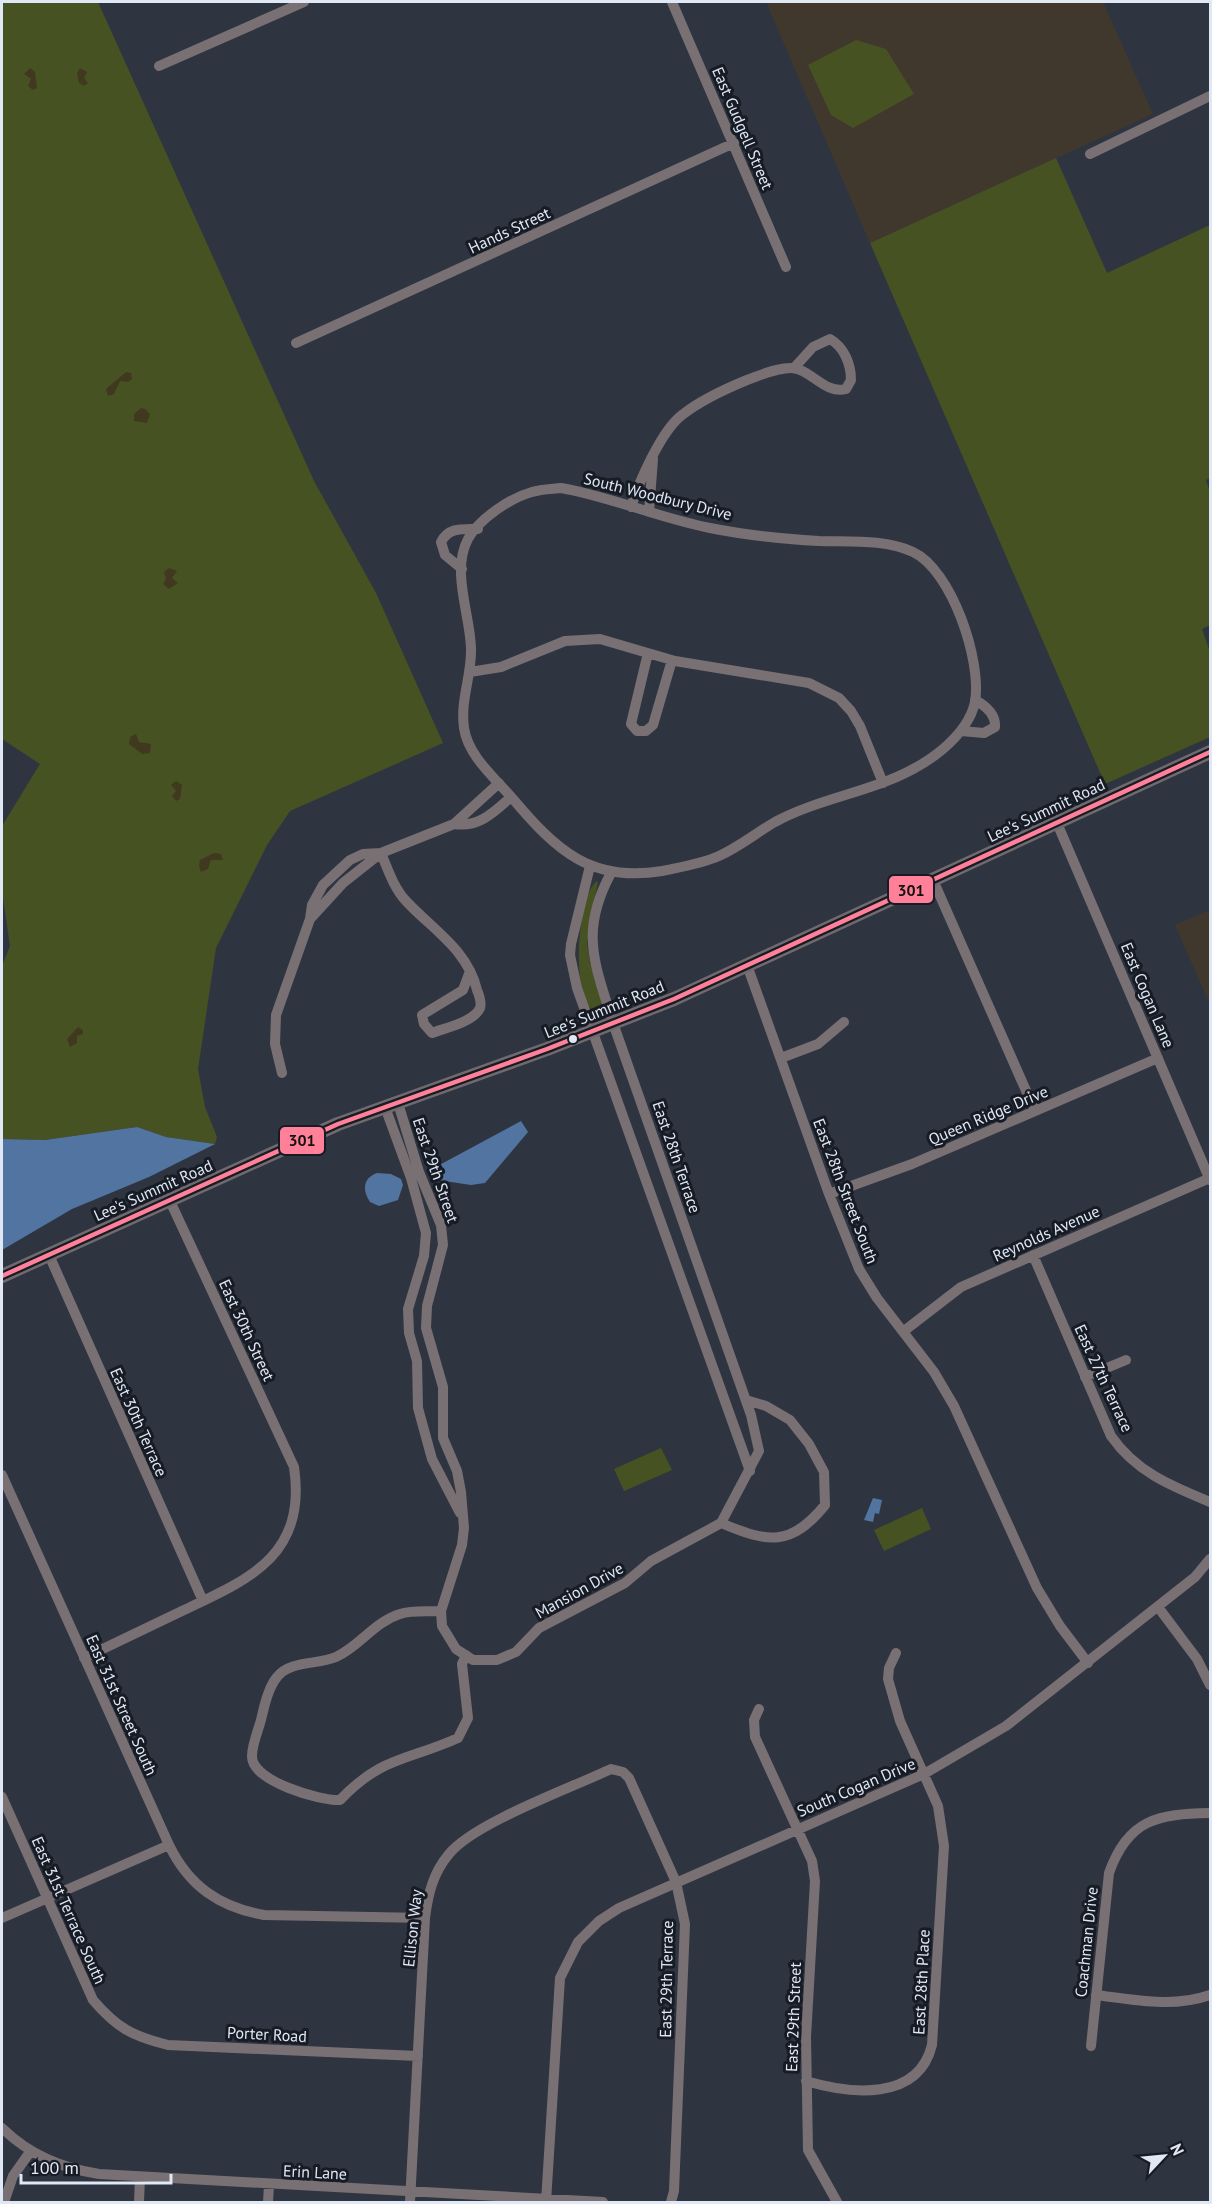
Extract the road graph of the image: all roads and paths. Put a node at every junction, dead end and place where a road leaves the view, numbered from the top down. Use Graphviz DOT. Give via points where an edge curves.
graph roads {
  1 [pos="304,2"];
  2 [pos="672,2"];
  3 [pos="159,66"];
  4 [pos="1210,96"];
  5 [pos="734,143"];
  6 [pos="1090,154"];
  7 [pos="786,267"];
  8 [pos="296,343"];
  9 [pos="794,368"];
  10 [pos="653,458"];
  11 [pos="631,507"];
  12 [pos="649,512"];
  13 [pos="477,529"];
  14 [pos="462,569"];
  15 [pos="648,653"];
  16 [pos="672,660"];
  17 [pos="470,672"];
  18 [pos="975,700"];
  19 [pos="961,731"];
  20 [pos="1210,752"];
  21 [pos="499,783"];
  22 [pos="883,783"];
  23 [pos="512,797"];
  24 [pos="1057,823"];
  25 [pos="454,824"];
  26 [pos="381,853"];
  27 [pos="590,867"];
  28 [pos="611,873"];
  29 [pos="933,880"];
  30 [pos="747,965"];
  31 [pos="470,971"];
  32 [pos="844,1022"];
  33 [pos="613,1023"];
  34 [pos="594,1031"];
  35 [pos="781,1058"];
  36 [pos="1158,1058"];
  37 [pos="282,1073"];
  38 [pos="391,1105"];
  39 [pos="1035,1111"];
  40 [pos="1210,1179"];
  41 [pos="829,1194"];
  42 [pos="170,1201"];
  43 [pos="49,1254"];
  44 [pos="1033,1255"];
  45 [pos="2,1276"];
  46 [pos="904,1331"];
  47 [pos="1126,1360"];
  48 [pos="1085,1377"];
  49 [pos="746,1400"];
  50 [pos="750,1471"];
  51 [pos="2,1475"];
  52 [pos="1210,1503"];
  53 [pos="721,1523"];
  54 [pos="464,1528"];
  55 [pos="1210,1558"];
  56 [pos="203,1601"];
  57 [pos="1158,1606"];
  58 [pos="441,1611"];
  59 [pos="896,1653"];
  60 [pos="466,1655"];
  61 [pos="84,1658"];
  62 [pos="1088,1663"];
  63 [pos="1210,1685"];
  64 [pos="759,1709"];
  65 [pos="620,1771"];
  66 [pos="924,1774"];
  67 [pos="2,1797"];
  68 [pos="1210,1813"];
  69 [pos="798,1828"];
  70 [pos="169,1845"];
  71 [pos="676,1882"];
  72 [pos="47,1900"];
  73 [pos="2,1918"];
  74 [pos="425,1918"];
  75 [pos="1096,1995"];
  76 [pos="1210,1995"];
  77 [pos="120,2026"];
  78 [pos="1091,2046"];
  79 [pos="418,2056"];
  80 [pos="806,2081"];
  81 [pos="2,2128"];
  82 [pos="30,2152"];
  83 [pos="140,2177"];
  84 [pos="269,2184"];
  85 [pos="410,2197"];
  86 [pos="546,2201"];
  87 [pos="4,2202"];
  88 [pos="139,2202"];
  89 [pos="268,2202"];
  90 [pos="603,2202"];
  91 [pos="671,2202"];
  92 [pos="837,2202"];
  1 -- 3 [label="street"];
  2 -- 5 [label="street, East Gudgell Street"];
  4 -- 6 [label="street"];
  5 -- 7 [label="street, East Gudgell Street"];
  5 -- 8 [label="street, Hands Street"];
  9 -- 9 [label="street" via="837,390 846,389 851,380 840,345 830,339 813,347"];
  9 -- 10 [label="street" via="776,370 725,389 681,415"];
  10 -- 11 [label="street"];
  10 -- 12 [label="street"];
  11 -- 12 [label="street, South Woodbury Drive"];
  11 -- 13 [label="street, South Woodbury Drive" via="602,495 561,488 532,492 489,516"];
  12 -- 18 [label="street, South Woodbury Drive" via="711,529 899,547 918,554 936,569 948,589 972,650"];
  13 -- 14 [label="street, South Woodbury Drive" via="469,537"];
  13 -- 14 [label="street" via="452,530 445,533 441,542 445,555"];
  14 -- 17 [label="street, South Woodbury Drive" via="471,630"];
  15 -- 16 [label="street"];
  15 -- 16 [label="street" via="631,724 637,731 646,731 653,725"];
  15 -- 17 [label="street" via="600,639 565,641 501,668"];
  16 -- 22 [label="street" via="809,683 839,698 860,726"];
  17 -- 21 [label="street" via="464,696 464,727 470,748"];
  18 -- 19 [label="street"];
  18 -- 19 [label="street" via="992,714 995,727 984,733"];
  19 -- 22 [label="street" via="942,750 900,778"];
  20 -- 24 [label="main road, Lee's Summit Road"];
  21 -- 23 [label="street"];
  21 -- 25 [label="street"];
  22 -- 28 [label="street" via="778,821 718,856 650,873"];
  23 -- 25 [label="street" via="485,820"];
  23 -- 27 [label="street" via="558,846"];
  24 -- 29 [label="main road, Lee's Summit Road"];
  24 -- 36 [label="street, East Cogan Lane"];
  25 -- 26 [label="street"];
  26 -- 31 [label="street" via="398,890 449,940"];
  26 -- 37 [label="street" via="357,856 338,868 316,897 276,1015 275,1044"];
  27 -- 28 [label="street"];
  27 -- 34 [label="street" via="570,955 577,988"];
  28 -- 33 [label="street, East 28th Terrace" via="592,922 592,946"];
  29 -- 30 [label="main road, Lee's Summit Road"];
  29 -- 39 [label="street"];
  30 -- 33 [label="main road, Lee's Summit Road"];
  30 -- 35 [label="street, East 28th Street South"];
  31 -- 31 [label="street" via="480,1002 478,1010 467,1019 432,1033 422,1015 463,990"];
  32 -- 35 [label="street" via="818,1044"];
  33 -- 34 [label="main road, Lee's Summit Road"];
  33 -- 49 [label="street, East 28th Terrace"];
  34 -- 38 [label="main road, Lee's Summit Road"];
  34 -- 50 [label="street"];
  35 -- 41 [label="street, East 28th Street South"];
  36 -- 39 [label="street, Queen Ridge Drive"];
  36 -- 40 [label="street, East Cogan Lane"];
  38 -- 42 [label="main road, Lee's Summit Road" via="338,1124"];
  38 -- 54 [label="street, East 29th Street" via="441,1225 442,1245 427,1306 426,1328 443,1387 443,1437 457,1471"];
  38 -- 54 [label="street, East 29th Street" via="426,1233 424,1256 408,1309 409,1333 417,1361 418,1408 432,1459 460,1512"];
  39 -- 41 [label="street, Queen Ridge Drive" via="912,1164"];
  40 -- 44 [label="street, Reynolds Avenue"];
  41 -- 46 [label="street, East 28th Street South" via="859,1269"];
  42 -- 43 [label="main road, Lee's Summit Road"];
  42 -- 56 [label="street, East 30th Street" via="295,1473 292,1519 274,1555 244,1582"];
  43 -- 45 [label="main road, Lee's Summit Road"];
  43 -- 56 [label="street, East 30th Terrace"];
  44 -- 46 [label="street, Reynolds Avenue" via="953,1292"];
  44 -- 48 [label="street, East 27th Terrace"];
  46 -- 62 [label="street, East 28th Street South" via="954,1406 1037,1588"];
  47 -- 48 [label="street"];
  48 -- 52 [label="street, East 27th Terrace" via="1112,1436 1134,1464 1162,1482"];
  49 -- 50 [label="street, East 28th Terrace" via="759,1451"];
  49 -- 53 [label="street" via="790,1420 809,1444 824,1472 825,1505 810,1524 784,1538 765,1539"];
  50 -- 53 [label="street, East 28th Terrace"];
  51 -- 61 [label="street, East 31st Street South"];
  53 -- 60 [label="street, Mansion Drive" via="651,1561 625,1583 539,1628 516,1652 497,1660 473,1660"];
  54 -- 58 [label="street, East 29th Street"];
  55 -- 57 [label="street, South Cogan Drive" via="1195,1577"];
  56 -- 61 [label="street"];
  57 -- 62 [label="street, South Cogan Drive"];
  57 -- 63 [label="street" via="1197,1659"];
  58 -- 60 [label="street" via="442,1626 456,1649"];
  58 -- 60 [label="street" via="401,1613 333,1658 296,1665 277,1677 264,1706 251,1757 256,1768 270,1780 328,1800 340,1800 379,1767 458,1738 468,1718 462,1664"];
  59 -- 66 [label="street, East 28th Place" via="888,1679 900,1721"];
  61 -- 70 [label="street, East 31st Street South"];
  62 -- 66 [label="street, South Cogan Drive" via="1006,1726"];
  64 -- 69 [label="street, East 29th Street" via="754,1720 755,1737"];
  65 -- 71 [label="street, East 29th Terrace" via="629,1778"];
  65 -- 74 [label="street, Ellison Way" via="611,1769 464,1839 437,1872"];
  66 -- 69 [label="street, South Cogan Drive"];
  66 -- 80 [label="street, East 28th Place" via="938,1806 944,1846 930,2054 914,2077 889,2088 847,2090"];
  67 -- 72 [label="street, East 31st Terrace South"];
  68 -- 75 [label="street, Coachman Drive" via="1163,1815 1144,1824 1122,1844 1108,1873"];
  69 -- 71 [label="street, South Cogan Drive"];
  69 -- 80 [label="street, East 29th Street" via="812,1861 815,1881"];
  70 -- 72 [label="street"];
  70 -- 74 [label="street, East 31st Street South" via="179,1865 198,1887 216,1900 251,1913"];
  71 -- 86 [label="street, South Cogan Drive" via="599,1920 578,1942 560,1978"];
  71 -- 91 [label="street, East 29th Terrace" via="685,1924"];
  72 -- 73 [label="street"];
  72 -- 77 [label="street, East 31st Terrace South" via="93,2000"];
  74 -- 79 [label="street, Ellison Way"];
  75 -- 76 [label="street" via="1168,2003"];
  75 -- 78 [label="street, Coachman Drive"];
  77 -- 79 [label="street, Porter Road" via="139,2038 168,2044"];
  79 -- 85 [label="street, Ellison Way"];
  80 -- 92 [label="street, East 29th Street" via="808,2150"];
  81 -- 82 [label="street, Erin Lane"];
  82 -- 83 [label="street, Erin Lane" via="77,2171"];
  82 -- 87 [label="street" via="13,2176"];
  83 -- 84 [label="street, Erin Lane"];
  83 -- 88 [label="street"];
  84 -- 85 [label="street, Erin Lane"];
  84 -- 89 [label="street"];
  85 -- 86 [label="street, Erin Lane"];
  86 -- 90 [label="street, Erin Lane"];
}
